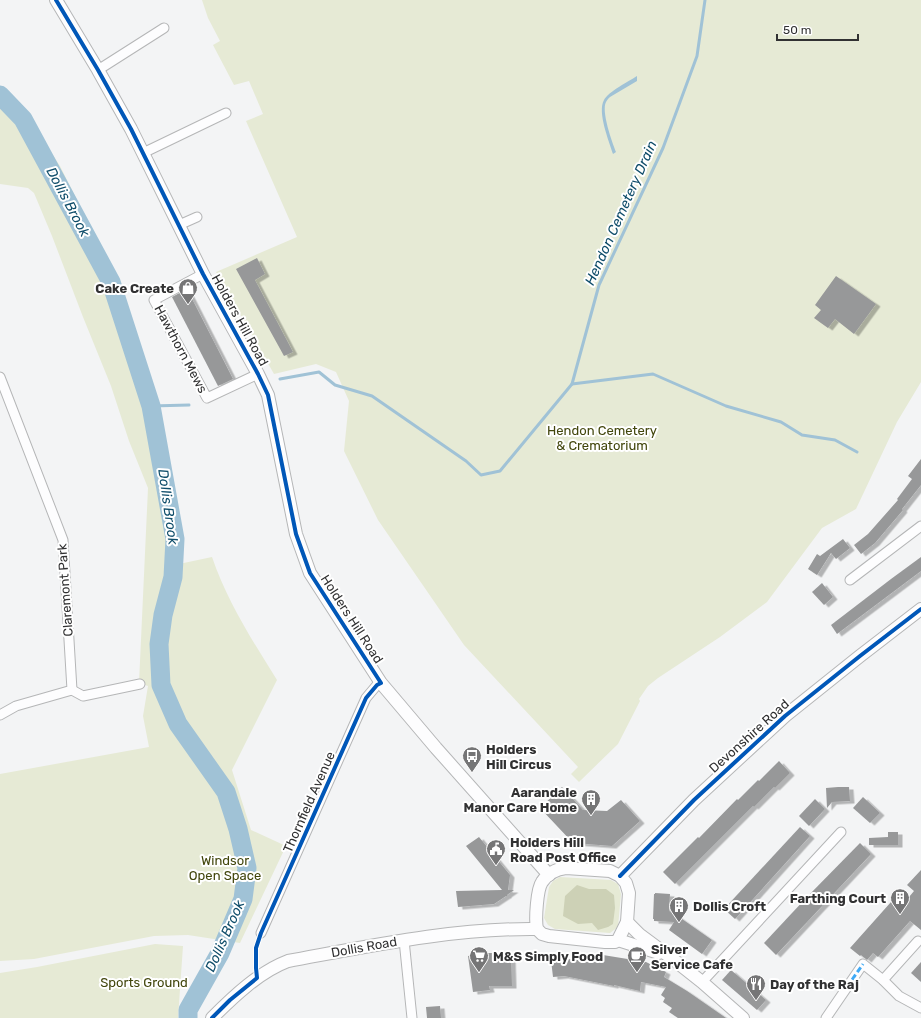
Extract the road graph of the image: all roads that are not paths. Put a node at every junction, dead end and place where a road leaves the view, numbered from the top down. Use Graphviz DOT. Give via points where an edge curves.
graph roads {
  1 [pos="56,0"];
  2 [pos="164,28"];
  3 [pos="98,70"];
  4 [pos="226,113"];
  5 [pos="143,153"];
  6 [pos="197,216"];
  7 [pos="179,225"];
  8 [pos="203,274"];
  9 [pos="258,374"];
  10 [pos="0,377"];
  11 [pos="921,526"];
  12 [pos="850,580"];
  13 [pos="921,609"];
  14 [pos="381,683"];
  15 [pos="140,684"];
  16 [pos="72,690"];
  17 [pos="0,715"];
  18 [pos="841,832"];
  19 [pos="549,875"];
  20 [pos="620,876"];
  21 [pos="627,922"];
  22 [pos="537,929"];
  23 [pos="260,933"];
  24 [pos="404,940"];
  25 [pos="618,940"];
  26 [pos="918,940"];
  27 [pos="668,956"];
  28 [pos="883,980"];
  29 [pos="702,982"];
  30 [pos="921,1008"];
  31 [pos="212,1018"];
  32 [pos="412,1018"];
  33 [pos="743,1018"];
  34 [pos="826,1018"];
  1 -- 3 [label="main road, Holders Hill Road"];
  2 -- 3 [label="street"];
  3 -- 5 [label="main road, Holders Hill Road"];
  4 -- 5 [label="street"];
  5 -- 7 [label="main road, Holders Hill Road"];
  6 -- 7 [label="street"];
  7 -- 8 [label="main road, Holders Hill Road"];
  8 -- 9 [label="main road, Holders Hill Road"];
  8 -- 9 [label="street, Hawthorn Mews" via="154,300 207,398"];
  9 -- 14 [label="main road, Holders Hill Road" via="268,395 296,534 310,573"];
  10 -- 16 [label="street, Claremont Park" via="63,540"];
  11 -- 12 [label="street"];
  13 -- 20 [label="main road, Devonshire Road" via="785,716 694,800"];
  14 -- 19 [label="main road, Holders Hill Road"];
  14 -- 23 [label="street, Thornfield Avenue" via="366,698"];
  15 -- 16 [label="street" via="83,696"];
  16 -- 17 [label="street" via="16,706"];
  18 -- 29 [label="street"];
  19 -- 20 [label="main road" via="557,869 566,868 610,871"];
  19 -- 22 [label="main road" via="541,883"];
  20 -- 21 [label="main road" via="629,892"];
  21 -- 25 [label="main road"];
  21 -- 27 [label="main road"];
  22 -- 24 [label="main road, Dollis Road" via="491,930"];
  22 -- 25 [label="main road" via="549,936 605,942"];
  24 -- 31 [label="main road, Dollis Road" via="278,965 257,978"];
  24 -- 32 [label="street"];
  25 -- 27 [label="main road"];
  26 -- 28 [label="street"];
  27 -- 29 [label="main road"];
  28 -- 30 [label="street" via="900,996"];
  28 -- 34 [label="street" via="863,964"];
  29 -- 33 [label="main road"];
}
